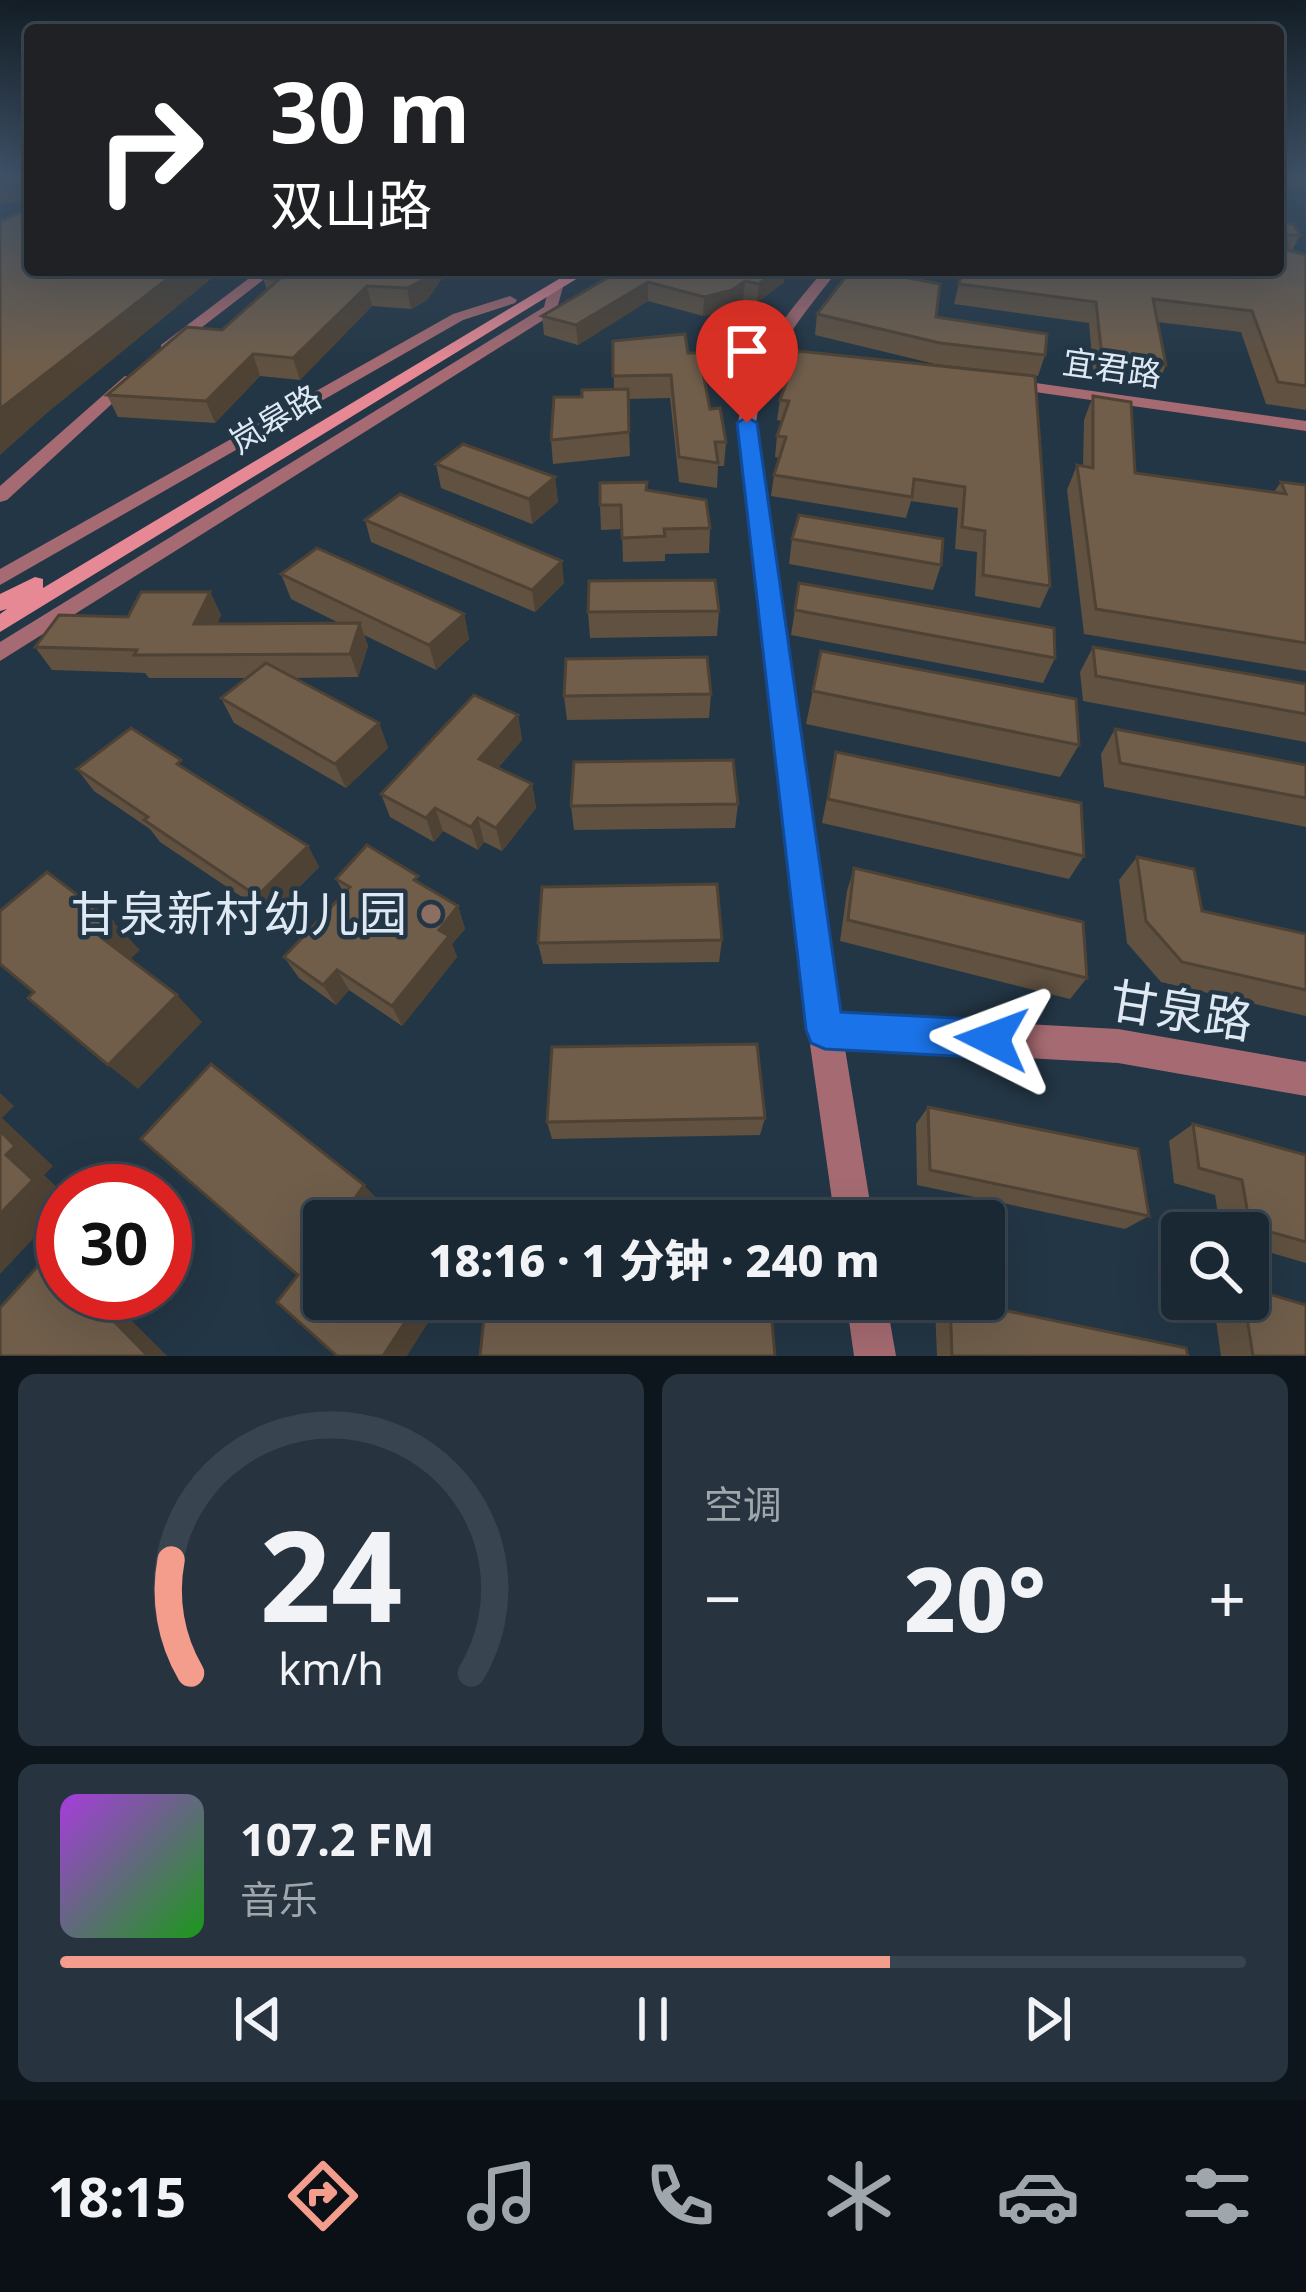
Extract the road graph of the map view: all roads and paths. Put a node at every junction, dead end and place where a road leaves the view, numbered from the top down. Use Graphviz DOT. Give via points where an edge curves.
graph roads {
  1 [pos="261,276"];
  2 [pos="827,276"];
  3 [pos="556,279"];
  4 [pos="510,300"];
  5 [pos="988,381"];
  6 [pos="1306,426"];
  7 [pos="0,496"];
  8 [pos="178,508"];
  9 [pos="0,578"];
  10 [pos="0,604"];
  11 [pos="0,624"];
  12 [pos="0,652"];
  13 [pos="825,1030"];
  14 [pos="1306,1079"];
  15 [pos="851,1200"];
  16 [pos="869,1320"];
  17 [pos="875,1356"];
  1 -- 7 [label="street" via="166,348"];
  2 -- 13 [label="street" via="749,396 747,423"];
  3 -- 4 [label="main road, 岚皋路"];
  3 -- 8 [label="main road, 岚皋路"];
  3 -- 12 [label="street" via="550,309"];
  4 -- 8 [label="main road, 岚皋路"];
  4 -- 9 [label="street" via="458,317"];
  5 -- 6 [label="street, 宜君路"];
  8 -- 10 [label="main road, 岚皋路"];
  8 -- 11 [label="main road, 岚皋路"];
  13 -- 14 [label="street, 甘泉路" via="1118,1046"];
  13 -- 15 [label="street"];
  16 -- 17 [label="street"];
}
